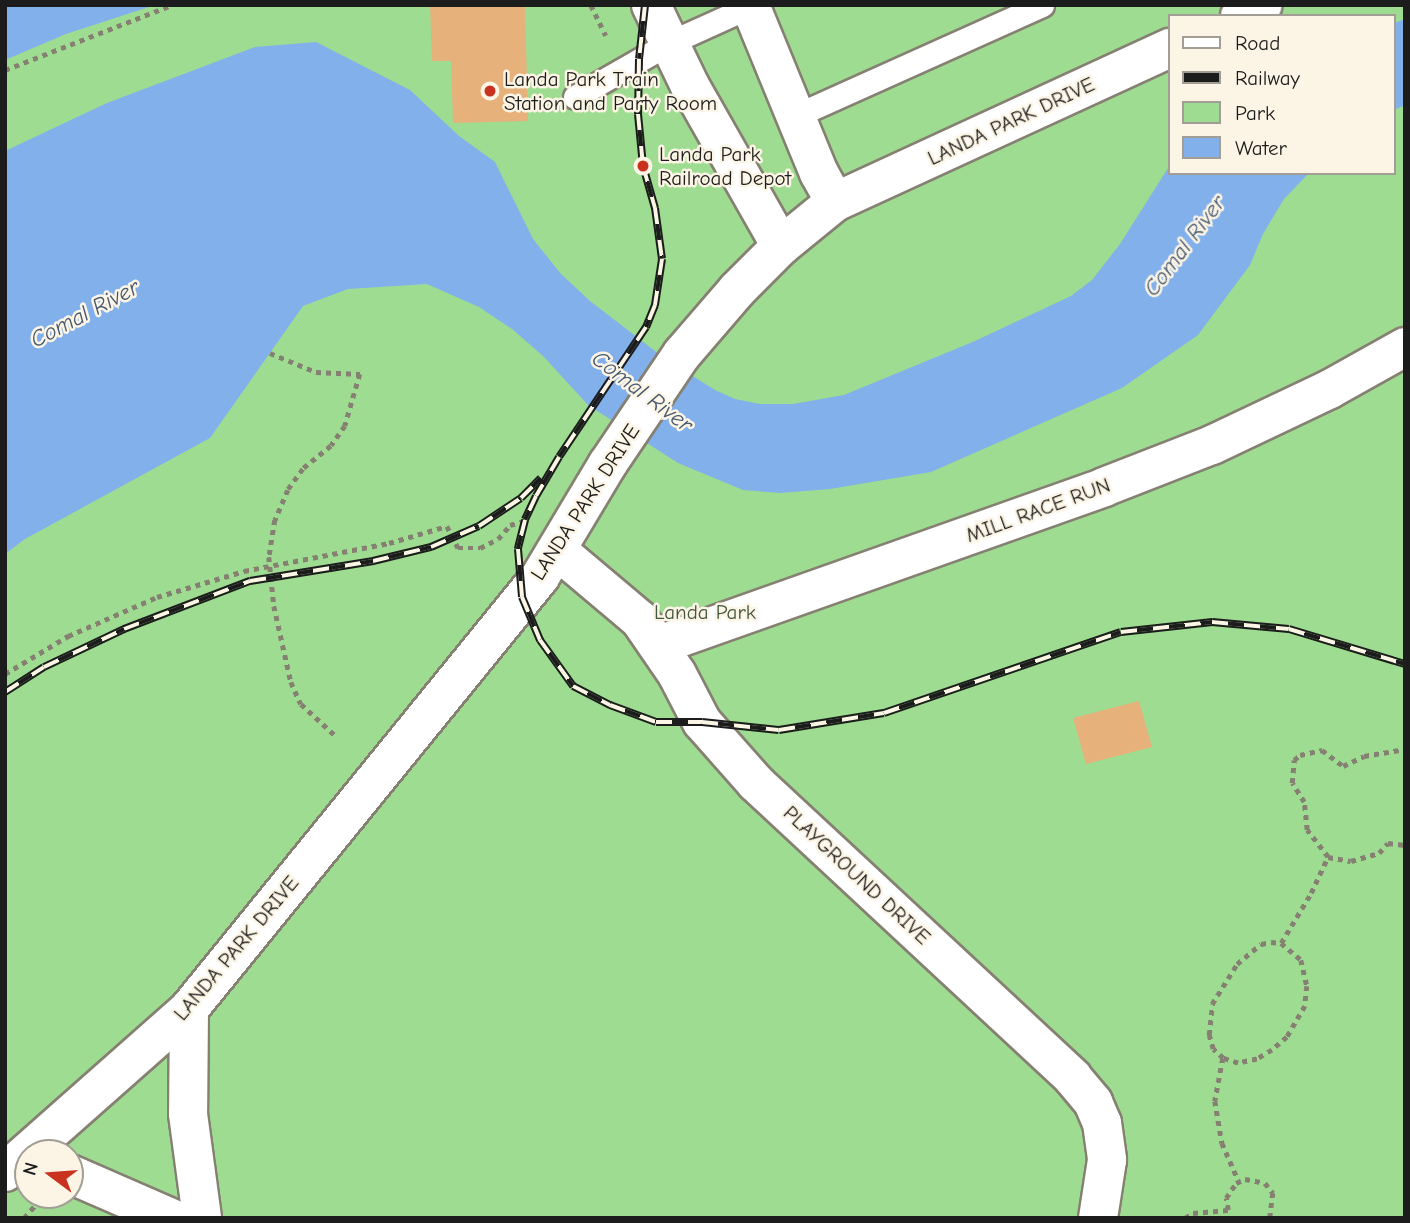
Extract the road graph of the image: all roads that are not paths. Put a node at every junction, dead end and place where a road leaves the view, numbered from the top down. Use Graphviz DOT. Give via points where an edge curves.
graph roads {
  1 [pos="651,5"];
  2 [pos="1042,5"];
  3 [pos="1263,5"];
  4 [pos="751,6"];
  5 [pos="1244,14"];
  6 [pos="669,43"];
  7 [pos="1168,49"];
  8 [pos="575,97"];
  9 [pos="795,116"];
  10 [pos="835,202"];
  11 [pos="781,246"];
  12 [pos="1405,347"];
  13 [pos="548,536"];
  14 [pos="659,645"];
  15 [pos="189,1009"];
  16 [pos="45,1139"];
  17 [pos="84,1180"];
  18 [pos="171,1218"];
  19 [pos="202,1218"];
  20 [pos="1098,1218"];
  1 -- 6 [label="street"];
  2 -- 9 [label="lane"];
  3 -- 5 [label="street"];
  4 -- 6 [label="lane"];
  4 -- 9 [label="street"];
  6 -- 8 [label="lane"];
  6 -- 11 [label="street"];
  7 -- 10 [label="street, LANDA PARK DRIVE"];
  9 -- 10 [label="street"];
  10 -- 11 [label="street, LANDA PARK DRIVE"];
  11 -- 13 [label="street, LANDA PARK DRIVE" via="682,354 607,465"];
  12 -- 14 [label="street, MILL RACE RUN" via="1212,445"];
  13 -- 14 [label="street, PLAYGROUND DRIVE" via="640,620"];
  13 -- 15 [label="street, LANDA PARK DRIVE" via="540,577"];
  14 -- 20 [label="street, PLAYGROUND DRIVE" via="702,722 757,783 1035,1039 1093,1102 1102,1123 1107,1160"];
  15 -- 16 [label="street, LANDA PARK DRIVE"];
  15 -- 19 [label="street" via="187,1114"];
  17 -- 18 [label="street"];
}
